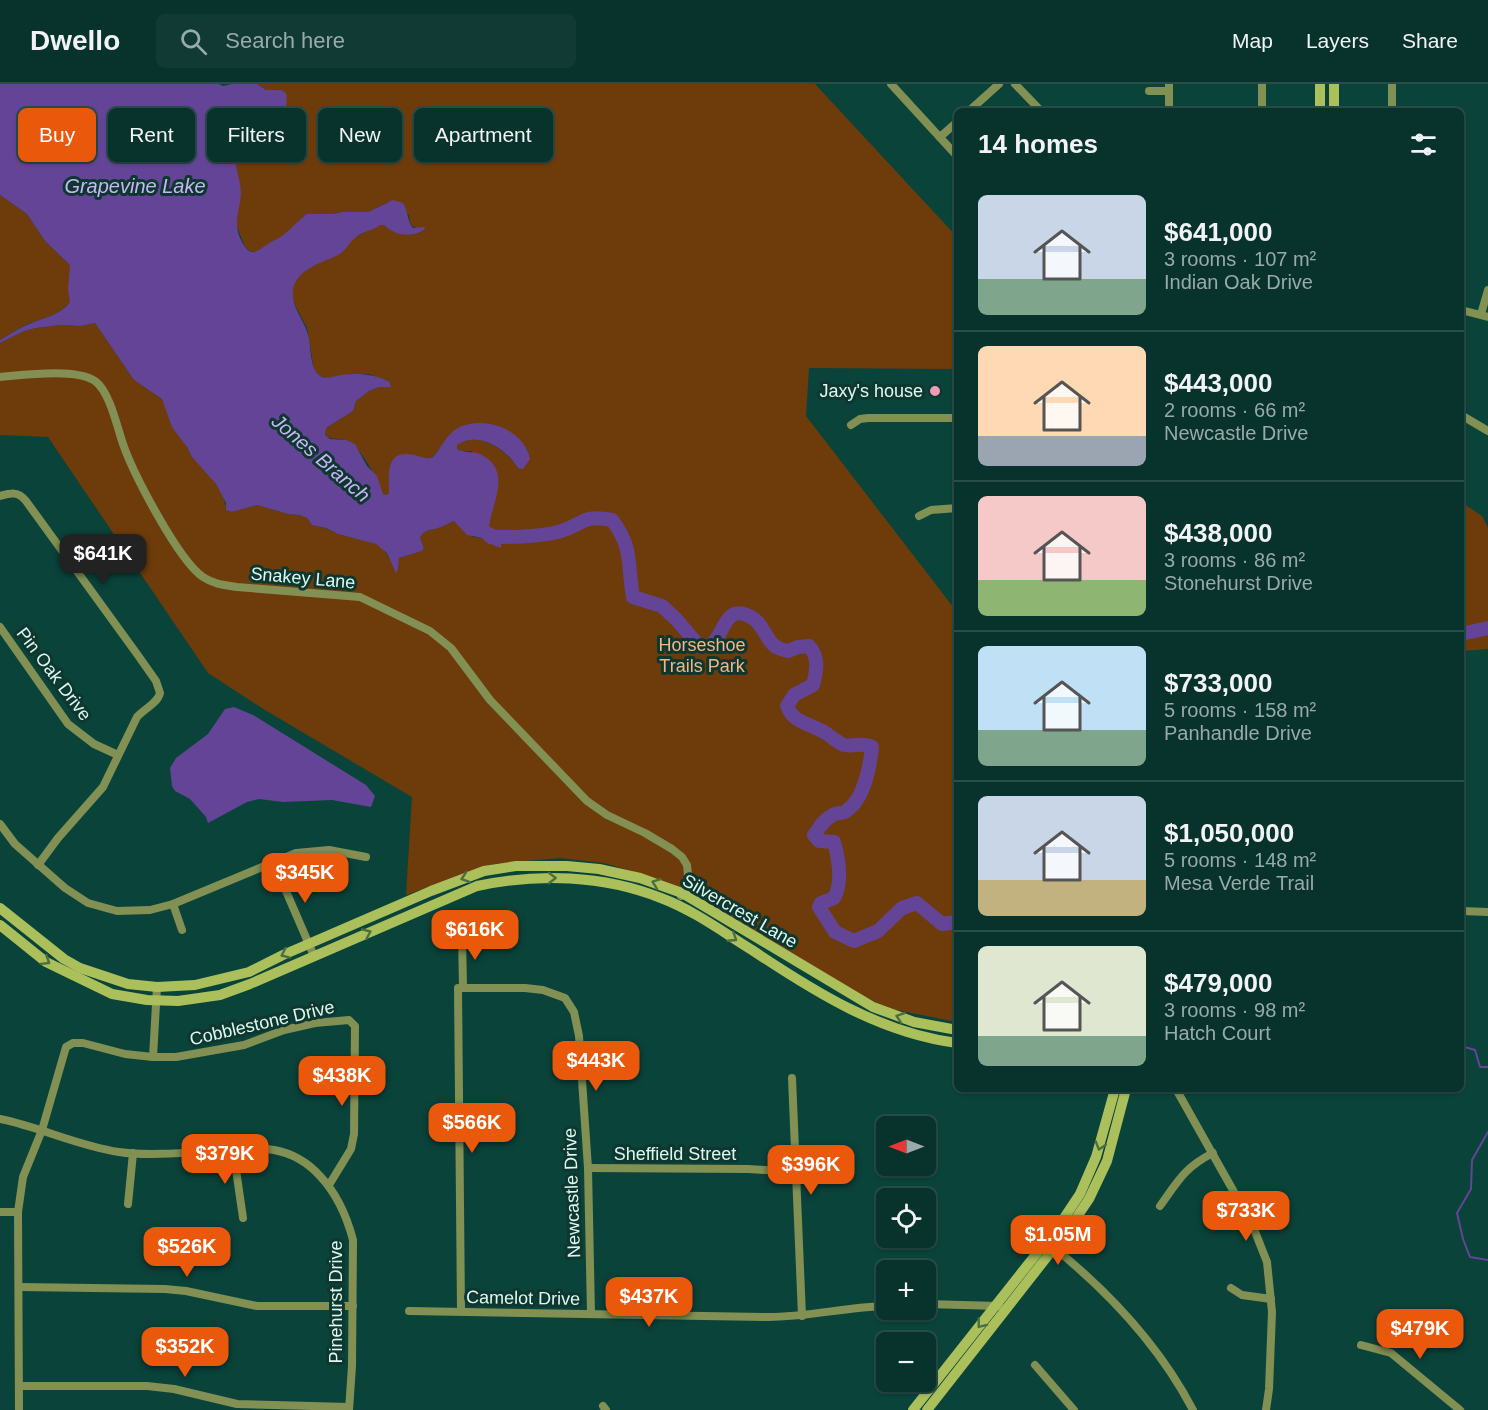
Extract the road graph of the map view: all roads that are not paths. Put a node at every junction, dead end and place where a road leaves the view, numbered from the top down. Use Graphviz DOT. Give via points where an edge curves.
graph roads {
  1 [pos="891,84"];
  2 [pos="999,84"];
  3 [pos="1015,84"];
  4 [pos="1262,84"];
  5 [pos="1320,84"];
  6 [pos="1334,84"];
  7 [pos="1392,84"];
  8 [pos="1169,87"];
  9 [pos="1149,91"];
  10 [pos="972,108"];
  11 [pos="1038,108"];
  12 [pos="1169,108"];
  13 [pos="1262,108"];
  14 [pos="1320,108"];
  15 [pos="1334,108"];
  16 [pos="1392,108"];
  17 [pos="954,125"];
  18 [pos="940,137"];
  19 [pos="954,153"];
  20 [pos="1488,290"];
  21 [pos="1464,311"];
  22 [pos="1484,315"];
  23 [pos="0,377"];
  24 [pos="1464,417"];
  25 [pos="954,418"];
  26 [pos="851,425"];
  27 [pos="1488,431"];
  28 [pos="0,496"];
  29 [pos="954,508"];
  30 [pos="919,516"];
  31 [pos="0,627"];
  32 [pos="118,755"];
  33 [pos="0,824"];
  34 [pos="8,836"];
  35 [pos="0,841"];
  36 [pos="366,857"];
  37 [pos="273,861"];
  38 [pos="38,865"];
  39 [pos="682,893"];
  40 [pos="173,904"];
  41 [pos="676,905"];
  42 [pos="0,908"];
  43 [pos="1464,911"];
  44 [pos="1488,912"];
  45 [pos="0,925"];
  46 [pos="182,930"];
  47 [pos="462,935"];
  48 [pos="309,945"];
  49 [pos="314,956"];
  50 [pos="157,987"];
  51 [pos="463,988"];
  52 [pos="157,1000"];
  53 [pos="954,1029"];
  54 [pos="954,1042"];
  55 [pos="153,1057"];
  56 [pos="792,1078"];
  57 [pos="1114,1092"];
  58 [pos="1125,1092"];
  59 [pos="1178,1092"];
  60 [pos="0,1119"];
  61 [pos="42,1130"];
  62 [pos="233,1149"];
  63 [pos="133,1153"];
  64 [pos="1213,1153"];
  65 [pos="588,1168"];
  66 [pos="797,1172"];
  67 [pos="329,1185"];
  68 [pos="128,1204"];
  69 [pos="1160,1206"];
  70 [pos="0,1212"];
  71 [pos="18,1212"];
  72 [pos="243,1218"];
  73 [pos="1050,1245"];
  74 [pos="19,1287"];
  75 [pos="1231,1288"];
  76 [pos="1271,1299"];
  77 [pos="936,1304"];
  78 [pos="353,1306"];
  79 [pos="876,1306"];
  80 [pos="995,1306"];
  81 [pos="1008,1306"];
  82 [pos="409,1311"];
  83 [pos="461,1311"];
  84 [pos="591,1314"];
  85 [pos="802,1316"];
  86 [pos="1361,1345"];
  87 [pos="1035,1365"];
  88 [pos="19,1386"];
  89 [pos="928,1407"];
  90 [pos="349,1408"];
  91 [pos="19,1410"];
  92 [pos="913,1410"];
  93 [pos="1074,1410"];
  94 [pos="1193,1410"];
  95 [pos="1266,1410"];
  96 [pos="1460,1410"];
  1 -- 18 [label="street"];
  2 -- 10 [label="street"];
  3 -- 11 [label="street"];
  4 -- 13 [label="street"];
  5 -- 14 [label="street"];
  6 -- 15 [label="street"];
  7 -- 16 [label="street"];
  8 -- 9 [label="street"];
  8 -- 12 [label="street"];
  17 -- 18 [label="street"];
  18 -- 19 [label="street"];
  20 -- 22 [label="street"];
  21 -- 22 [label="street"];
  23 -- 39 [label="street, Snakey Lane" via="65,374 96,382 109,402 142,487 186,558 204,578 237,587 360,597 436,635 451,648 490,700 587,801 682,857 688,875"];
  24 -- 27 [label="street"];
  25 -- 26 [label="street" via="868,418"];
  28 -- 32 [label="street" via="21,495 156,681 160,697 137,717"];
  29 -- 30 [label="street" via="931,510"];
  31 -- 32 [label="street, Pin Oak Drive" via="68,724 94,744"];
  32 -- 38 [label="street" via="103,788"];
  33 -- 34 [label="street"];
  34 -- 35 [label="street"];
  34 -- 38 [label="street"];
  36 -- 37 [label="street" via="340,851 309,851"];
  37 -- 40 [label="street"];
  37 -- 48 [label="street"];
  38 -- 40 [label="street" via="65,888 106,910 136,912"];
  39 -- 41 [label="street, Snakey Lane"];
  39 -- 48 [label="street, Silvercrest Lane, one-way" via="599,869 516,866 450,883"];
  53 -- 39 [label="street, Silvercrest Lane, one-way" via="914,1022 873,1008"];
  40 -- 46 [label="street"];
  49 -- 41 [label="street, Silvercrest Lane, one-way" via="457,893 494,882 597,880"];
  41 -- 54 [label="street, Silvercrest Lane, one-way" via="858,1014 908,1033"];
  42 -- 50 [label="street, Silvercrest Lane" via="80,968 128,984"];
  43 -- 44 [label="street"];
  45 -- 52 [label="street, Silvercrest Lane, one-way" via="46,962 103,990"];
  47 -- 51 [label="street"];
  48 -- 49 [label="street"];
  48 -- 50 [label="street, Silvercrest Lane, one-way" via="249,972 213,982"];
  49 -- 52 [label="street, Silvercrest Lane" via="220,995"];
  50 -- 52 [label="street"];
  51 -- 65 [label="street, Newcastle Drive" via="543,990 570,1003 579,1036"];
  51 -- 83 [label="street" via="458,988"];
  52 -- 55 [label="street"];
  55 -- 61 [label="street, Cobblestone Drive" via="83,1043 66,1047"];
  55 -- 67 [label="street, Cobblestone Drive" via="222,1050 315,1023 351,1021 355,1026 353,1144"];
  56 -- 66 [label="street"];
  57 -- 73 [label="street, one-way" via="1089,1176"];
  58 -- 73 [label="street" via="1098,1181 1089,1199"];
  59 -- 64 [label="street"];
  60 -- 61 [label="street, Pinehurst Drive"];
  61 -- 63 [label="street, Pinehurst Drive" via="108,1150"];
  61 -- 71 [label="street" via="22,1177"];
  62 -- 63 [label="street, Pinehurst Drive"];
  62 -- 67 [label="street, Pinehurst Drive" via="269,1149 288,1154 305,1162"];
  62 -- 72 [label="street"];
  63 -- 68 [label="street"];
  64 -- 69 [label="street" via="1184,1172"];
  64 -- 76 [label="street" via="1263,1248"];
  65 -- 66 [label="street, Sheffield Street"];
  65 -- 84 [label="street, Newcastle Drive"];
  66 -- 85 [label="street"];
  67 -- 78 [label="street, Pinehurst Drive" via="346,1216 352,1240"];
  70 -- 71 [label="street"];
  71 -- 74 [label="street"];
  73 -- 80 [label="street"];
  73 -- 81 [label="street"];
  73 -- 94 [label="street" via="1120,1308 1179,1382"];
  74 -- 78 [label="street" via="176,1289 257,1306"];
  74 -- 88 [label="street"];
  75 -- 76 [label="street"];
  76 -- 95 [label="street"];
  77 -- 80 [label="street"];
  78 -- 90 [label="street, Pinehurst Drive"];
  79 -- 85 [label="street, Camelot Drive"];
  80 -- 81 [label="street"];
  80 -- 89 [label="street, one-way"];
  81 -- 89 [label="street"];
  82 -- 83 [label="street, Camelot Drive"];
  83 -- 84 [label="street, Camelot Drive"];
  84 -- 85 [label="street, Camelot Drive"];
  86 -- 96 [label="street" via="1392,1353"];
  87 -- 93 [label="street"];
  88 -- 90 [label="street" via="147,1386 237,1404"];
  88 -- 91 [label="street"];
  89 -- 92 [label="street"];
}
